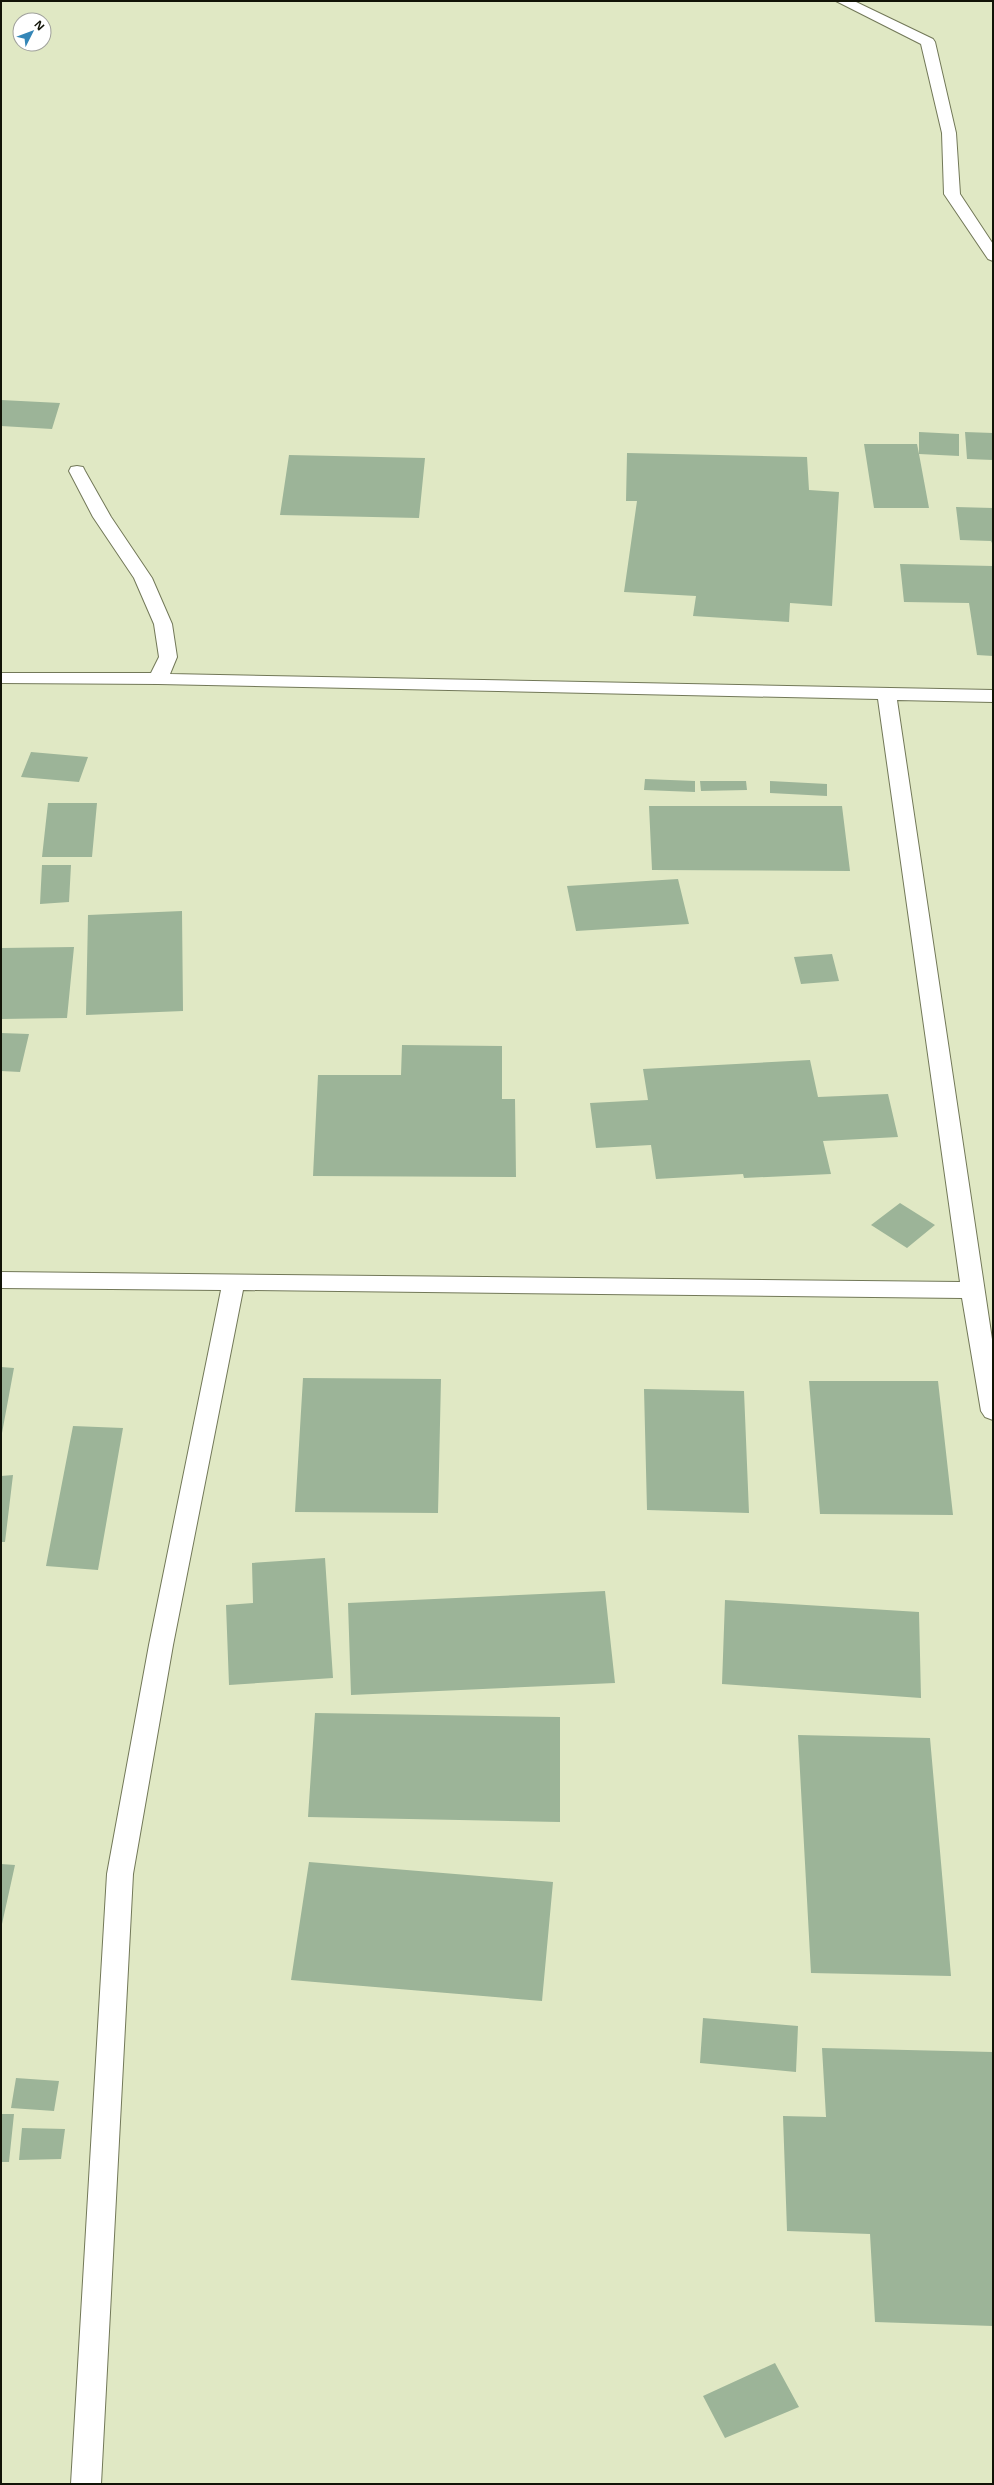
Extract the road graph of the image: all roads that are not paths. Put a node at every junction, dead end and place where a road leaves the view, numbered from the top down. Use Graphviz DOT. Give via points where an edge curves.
graph roads {
  1 [pos="843,1"];
  2 [pos="993,256"];
  3 [pos="77,471"];
  4 [pos="1,678"];
  5 [pos="158,679"];
  6 [pos="887,695"];
  7 [pos="993,696"];
  8 [pos="1,1280"];
  9 [pos="233,1284"];
  10 [pos="972,1290"];
  11 [pos="993,1411"];
  12 [pos="86,2484"];
  1 -- 2 [label="street" via="928,42 949,133 952,194"];
  3 -- 5 [label="street" via="102,516 143,578 163,624 168,657"];
  4 -- 5 [label="street"];
  5 -- 6 [label="street"];
  6 -- 7 [label="street"];
  6 -- 10 [label="street"];
  8 -- 9 [label="street"];
  9 -- 10 [label="street"];
  9 -- 12 [label="street" via="161,1645 120,1874 105,2181"];
  10 -- 11 [label="street"];
}
